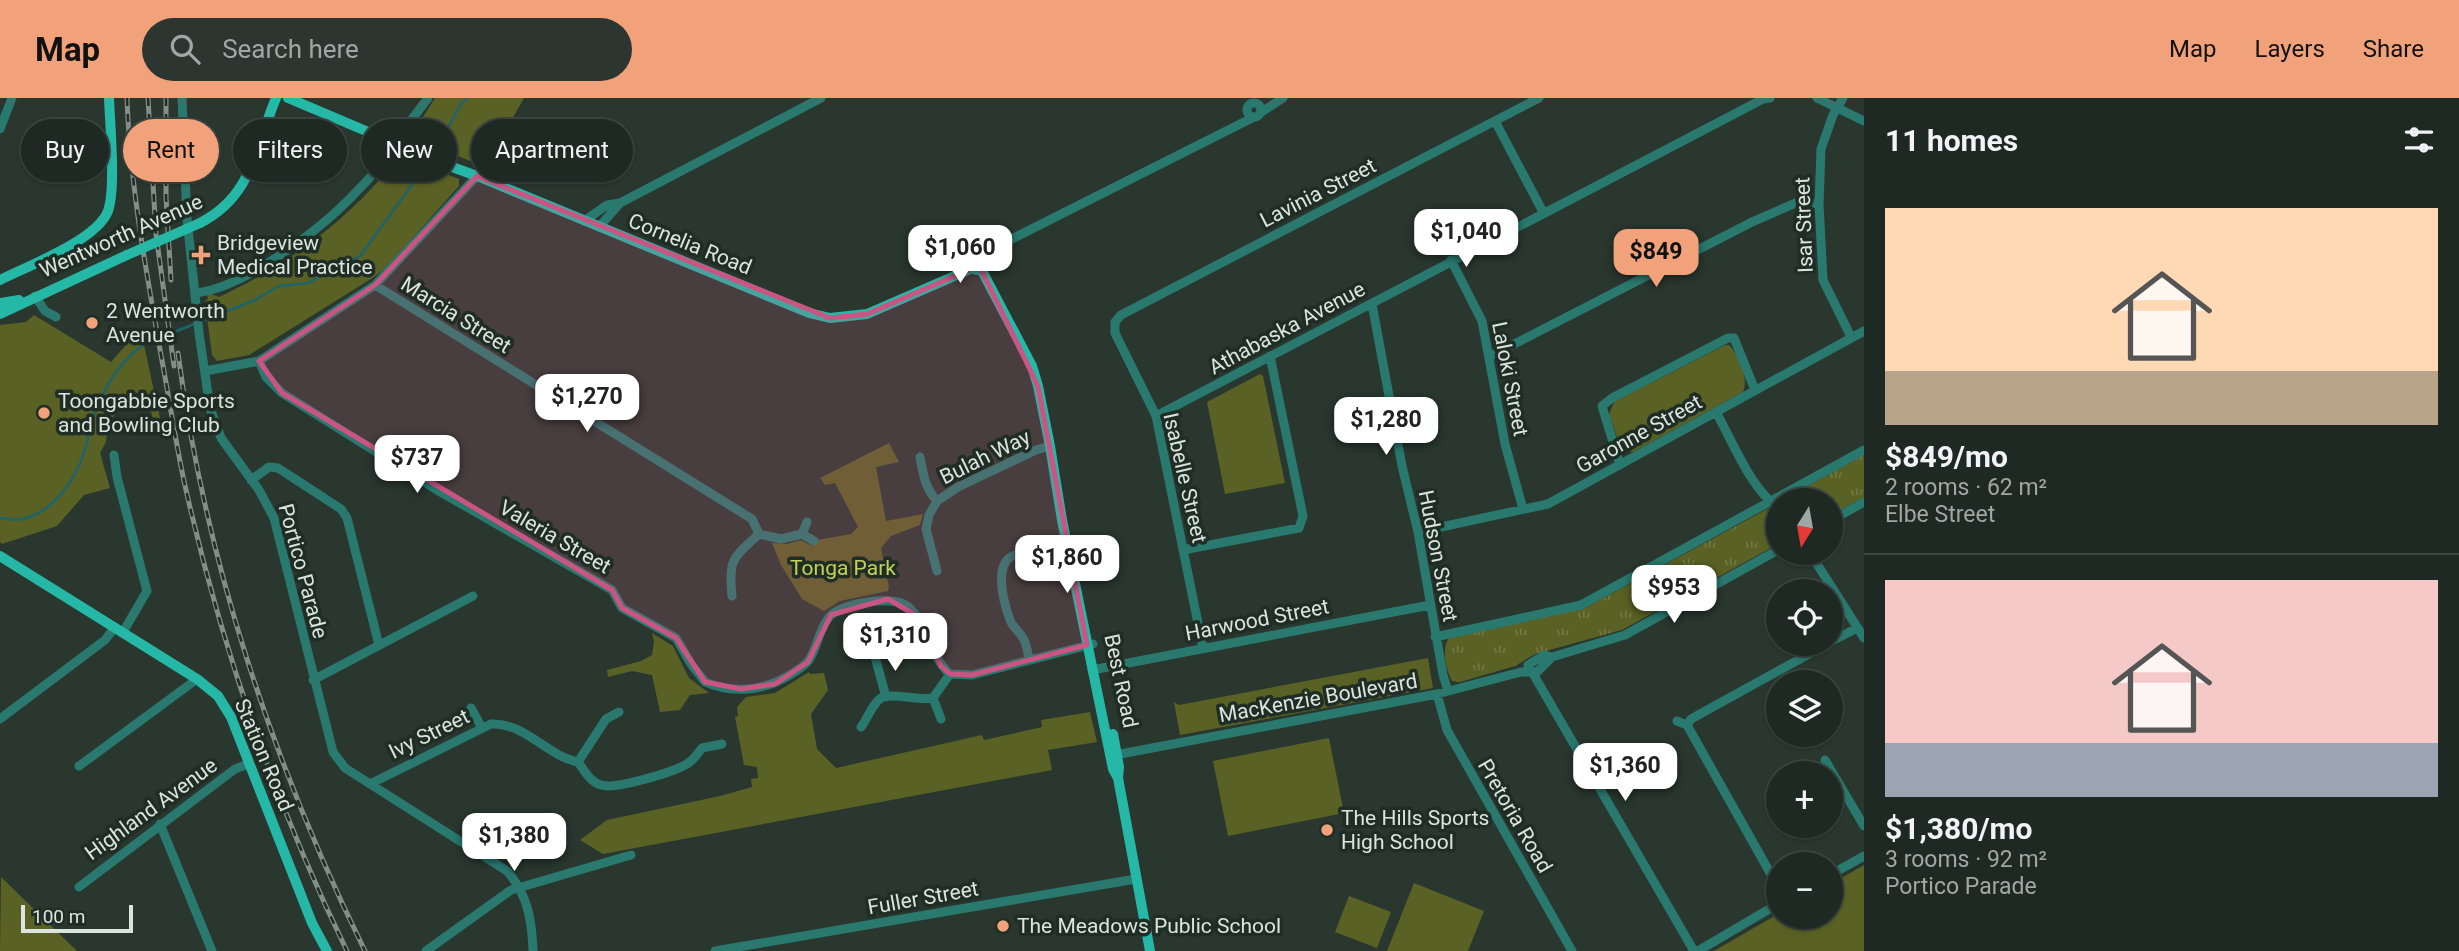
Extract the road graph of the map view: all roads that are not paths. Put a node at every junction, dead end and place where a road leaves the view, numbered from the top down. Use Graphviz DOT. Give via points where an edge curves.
graph roads {
  1 [pos="12,98"];
  2 [pos="110,98"];
  3 [pos="182,98"];
  4 [pos="276,98"];
  5 [pos="288,98"];
  6 [pos="428,98"];
  7 [pos="821,98"];
  8 [pos="1539,98"];
  9 [pos="1770,98"];
  10 [pos="1817,98"];
  11 [pos="1843,98"];
  12 [pos="1281,99"];
  13 [pos="1252,106"];
  14 [pos="1838,109"];
  15 [pos="4,110"];
  16 [pos="414,119"];
  17 [pos="1495,121"];
  18 [pos="1864,121"];
  19 [pos="0,129"];
  20 [pos="361,129"];
  21 [pos="364,182"];
  22 [pos="471,182"];
  23 [pos="491,182"];
  24 [pos="620,203"];
  25 [pos="1819,204"];
  26 [pos="1543,212"];
  27 [pos="584,221"];
  28 [pos="599,227"];
  29 [pos="1451,260"];
  30 [pos="978,263"];
  31 [pos="0,280"];
  32 [pos="375,285"];
  33 [pos="195,293"];
  34 [pos="35,296"];
  35 [pos="0,303"];
  36 [pos="1372,304"];
  37 [pos="0,314"];
  38 [pos="56,317"];
  39 [pos="1115,322"];
  40 [pos="1864,331"];
  41 [pos="1851,337"];
  42 [pos="1270,356"];
  43 [pos="1489,357"];
  44 [pos="259,361"];
  45 [pos="205,371"];
  46 [pos="1755,390"];
  47 [pos="1716,412"];
  48 [pos="1156,416"];
  49 [pos="1050,446"];
  50 [pos="1864,450"];
  51 [pos="114,455"];
  52 [pos="920,457"];
  53 [pos="1620,465"];
  54 [pos="251,480"];
  55 [pos="1801,488"];
  56 [pos="1766,496"];
  57 [pos="937,501"];
  58 [pos="1864,502"];
  59 [pos="1766,508"];
  60 [pos="1523,509"];
  61 [pos="1843,514"];
  62 [pos="807,522"];
  63 [pos="1418,531"];
  64 [pos="759,534"];
  65 [pos="802,534"];
  66 [pos="814,541"];
  67 [pos="1183,550"];
  68 [pos="1020,554"];
  69 [pos="0,556"];
  70 [pos="1766,557"];
  71 [pos="1818,565"];
  72 [pos="937,571"];
  73 [pos="472,596"];
  74 [pos="732,596"];
  75 [pos="1430,605"];
  76 [pos="1857,628"];
  77 [pos="119,629"];
  78 [pos="1843,636"];
  79 [pos="1436,637"];
  80 [pos="1864,638"];
  81 [pos="379,645"];
  82 [pos="1090,645"];
  83 [pos="1203,648"];
  84 [pos="1805,656"];
  85 [pos="875,657"];
  86 [pos="1029,660"];
  87 [pos="1095,669"];
  88 [pos="1531,673"];
  89 [pos="950,674"];
  90 [pos="197,679"];
  91 [pos="313,680"];
  92 [pos="1448,691"];
  93 [pos="1437,694"];
  94 [pos="886,697"];
  95 [pos="933,698"];
  96 [pos="471,708"];
  97 [pos="619,712"];
  98 [pos="0,719"];
  99 [pos="940,719"];
  100 [pos="861,727"];
  101 [pos="482,728"];
  102 [pos="722,744"];
  103 [pos="1114,755"];
  104 [pos="1825,760"];
  105 [pos="578,762"];
  106 [pos="248,764"];
  107 [pos="79,766"];
  108 [pos="370,784"];
  109 [pos="160,824"];
  110 [pos="1864,826"];
  111 [pos="631,855"];
  112 [pos="1864,856"];
  113 [pos="1766,866"];
  114 [pos="1843,868"];
  115 [pos="1136,879"];
  116 [pos="79,887"];
  117 [pos="519,887"];
  118 [pos="1766,911"];
  119 [pos="212,951"];
  120 [pos="327,951"];
  121 [pos="426,951"];
  122 [pos="533,951"];
  123 [pos="715,951"];
  124 [pos="1150,951"];
  125 [pos="1572,951"];
  126 [pos="1696,951"];
  1 -- 15 [label="street"];
  2 -- 31 [label="main road, Wentworth Avenue" via="111,188 105,217 88,235"];
  3 -- 33 [label="street, Portico Parade"];
  4 -- 34 [label="main road, Wentworth Avenue, bridge" via="243,186 223,209"];
  5 -- 20 [label="main road, Cornelia Road"];
  6 -- 16 [label="street"];
  7 -- 24 [label="street"];
  8 -- 17 [label="street, Lavinia Street"];
  9 -- 26 [label="street, Athabaska Avenue"];
  10 -- 14 [label="street"];
  11 -- 14 [label="street, Isar Street"];
  12 -- 13 [label="street, Cornelia Road"];
  13 -- 30 [label="street, Cornelia Road" via="1224,130"];
  14 -- 18 [label="street"];
  14 -- 25 [label="street, Isar Street" via="1821,149"];
  15 -- 19 [label="street"];
  17 -- 26 [label="street"];
  17 -- 39 [label="street, Lavinia Street"];
  21 -- 33 [label="street" via="341,208 285,252 226,284"];
  22 -- 32 [label="street"];
  23 -- 27 [label="main road, Cornelia Road"];
  24 -- 27 [label="street" via="607,205"];
  24 -- 28 [label="street"];
  25 -- 41 [label="street, Isar Street" via="1823,280"];
  25 -- 43 [label="street" via="1798,202 1752,222"];
  26 -- 29 [label="street, Athabaska Avenue"];
  27 -- 28 [label="main road, Cornelia Road"];
  28 -- 30 [label="main road, Cornelia Road" via="830,318 867,314"];
  29 -- 36 [label="street, Athabaska Avenue"];
  29 -- 43 [label="street, Laloki Street" via="1479,313"];
  30 -- 49 [label="main road, Best Road" via="1031,366"];
  32 -- 44 [label="street"];
  32 -- 64 [label="street, Marcia Street" via="752,519"];
  33 -- 45 [label="street, Portico Parade"];
  34 -- 35 [label="main road, Wentworth Avenue"];
  34 -- 37 [label="main road, Wentworth Avenue"];
  34 -- 38 [label="street" via="44,311"];
  36 -- 42 [label="street, Athabaska Avenue"];
  36 -- 63 [label="street, Hudson Street"];
  39 -- 48 [label="street, Isabelle Street" via="1115,333"];
  40 -- 41 [label="street, Garonne Street"];
  41 -- 46 [label="street, Garonne Street"];
  42 -- 48 [label="street, Athabaska Avenue"];
  42 -- 67 [label="street" via="1303,516 1299,528"];
  43 -- 60 [label="street, Laloki Street"];
  44 -- 45 [label="street"];
  44 -- 89 [label="street, Valeria Street" via="266,377 282,393 437,490 612,590 622,608 676,638 705,682 753,689 775,684 808,662 823,626 835,612 888,599 907,606 915,615 941,666"];
  45 -- 54 [label="street, Portico Parade" via="210,408 221,438"];
  46 -- 47 [label="street, Garonne Street"];
  46 -- 53 [label="street" via="1734,338 1728,338 1612,398 1602,406"];
  47 -- 53 [label="street, Garonne Street"];
  47 -- 56 [label="street"];
  48 -- 67 [label="street, Isabelle Street"];
  49 -- 57 [label="street, Bulah Way"];
  49 -- 82 [label="main road, Best Road"];
  50 -- 55 [label="street"];
  51 -- 77 [label="street" via="147,591"];
  52 -- 57 [label="street, Bulah Way" via="929,493"];
  53 -- 60 [label="street, Garonne Street" via="1548,504"];
  54 -- 81 [label="street" via="269,467 278,468 348,518"];
  54 -- 91 [label="street, Portico Parade" via="274,518"];
  57 -- 72 [label="street, Bulah Way" via="926,529"];
  58 -- 61 [label="street"];
  59 -- 79 [label="street" via="1581,606"];
  60 -- 63 [label="street, Garonne Street"];
  62 -- 65 [label="street"];
  63 -- 75 [label="street, Hudson Street"];
  64 -- 65 [label="street" via="781,539"];
  64 -- 74 [label="street" via="731,563"];
  65 -- 66 [label="street"];
  67 -- 83 [label="street, Isabelle Street"];
  68 -- 86 [label="street" via="1004,562 1002,578 1011,622 1023,638"];
  69 -- 77 [label="main road, Station Road"];
  70 -- 88 [label="street" via="1625,635 1533,660 1528,665"];
  71 -- 76 [label="street"];
  73 -- 81 [label="street"];
  75 -- 79 [label="street, Hudson Street"];
  75 -- 83 [label="street, Harwood Street"];
  76 -- 78 [label="street"];
  76 -- 80 [label="street"];
  77 -- 90 [label="main road, Station Road"];
  77 -- 98 [label="street"];
  79 -- 92 [label="street, Hudson Street"];
  81 -- 91 [label="street"];
  82 -- 86 [label="street"];
  82 -- 87 [label="main road, Best Road"];
  83 -- 87 [label="street, Harwood Street"];
  84 -- 113 [label="street" via="1682,723"];
  85 -- 94 [label="street"];
  86 -- 89 [label="street" via="972,675"];
  87 -- 103 [label="main road, Best Road"];
  88 -- 92 [label="street, MacKenzie Boulevard"];
  88 -- 126 [label="street"];
  89 -- 95 [label="street"];
  90 -- 106 [label="main road, Station Road" via="209,687 231,717"];
  90 -- 107 [label="street"];
  91 -- 108 [label="street, Portico Parade" via="336,759"];
  92 -- 93 [label="street, MacKenzie Boulevard"];
  93 -- 103 [label="street, MacKenzie Boulevard"];
  93 -- 125 [label="street, Pretoria Road" via="1447,730"];
  94 -- 95 [label="street"];
  94 -- 100 [label="street" via="871,709"];
  95 -- 99 [label="street"];
  96 -- 101 [label="street"];
  97 -- 105 [label="street" via="606,719"];
  101 -- 105 [label="street, Ivy Street" via="508,724 566,760"];
  101 -- 108 [label="street, Ivy Street"];
  102 -- 105 [label="street" via="702,748 694,759 667,773 621,785 592,781"];
  103 -- 115 [label="main road, Best Road"];
  104 -- 110 [label="street"];
  106 -- 109 [label="street, Highland Avenue"];
  106 -- 120 [label="main road, Station Road"];
  108 -- 117 [label="street, Portico Parade" via="498,864"];
  109 -- 116 [label="street, Highland Avenue"];
  109 -- 119 [label="street"];
  111 -- 117 [label="street"];
  112 -- 114 [label="street"];
  115 -- 123 [label="street, Fuller Street"];
  115 -- 124 [label="main road, Best Road"];
  117 -- 121 [label="street" via="502,894"];
  117 -- 122 [label="street" via="530,915"];
  118 -- 126 [label="street"];
}
